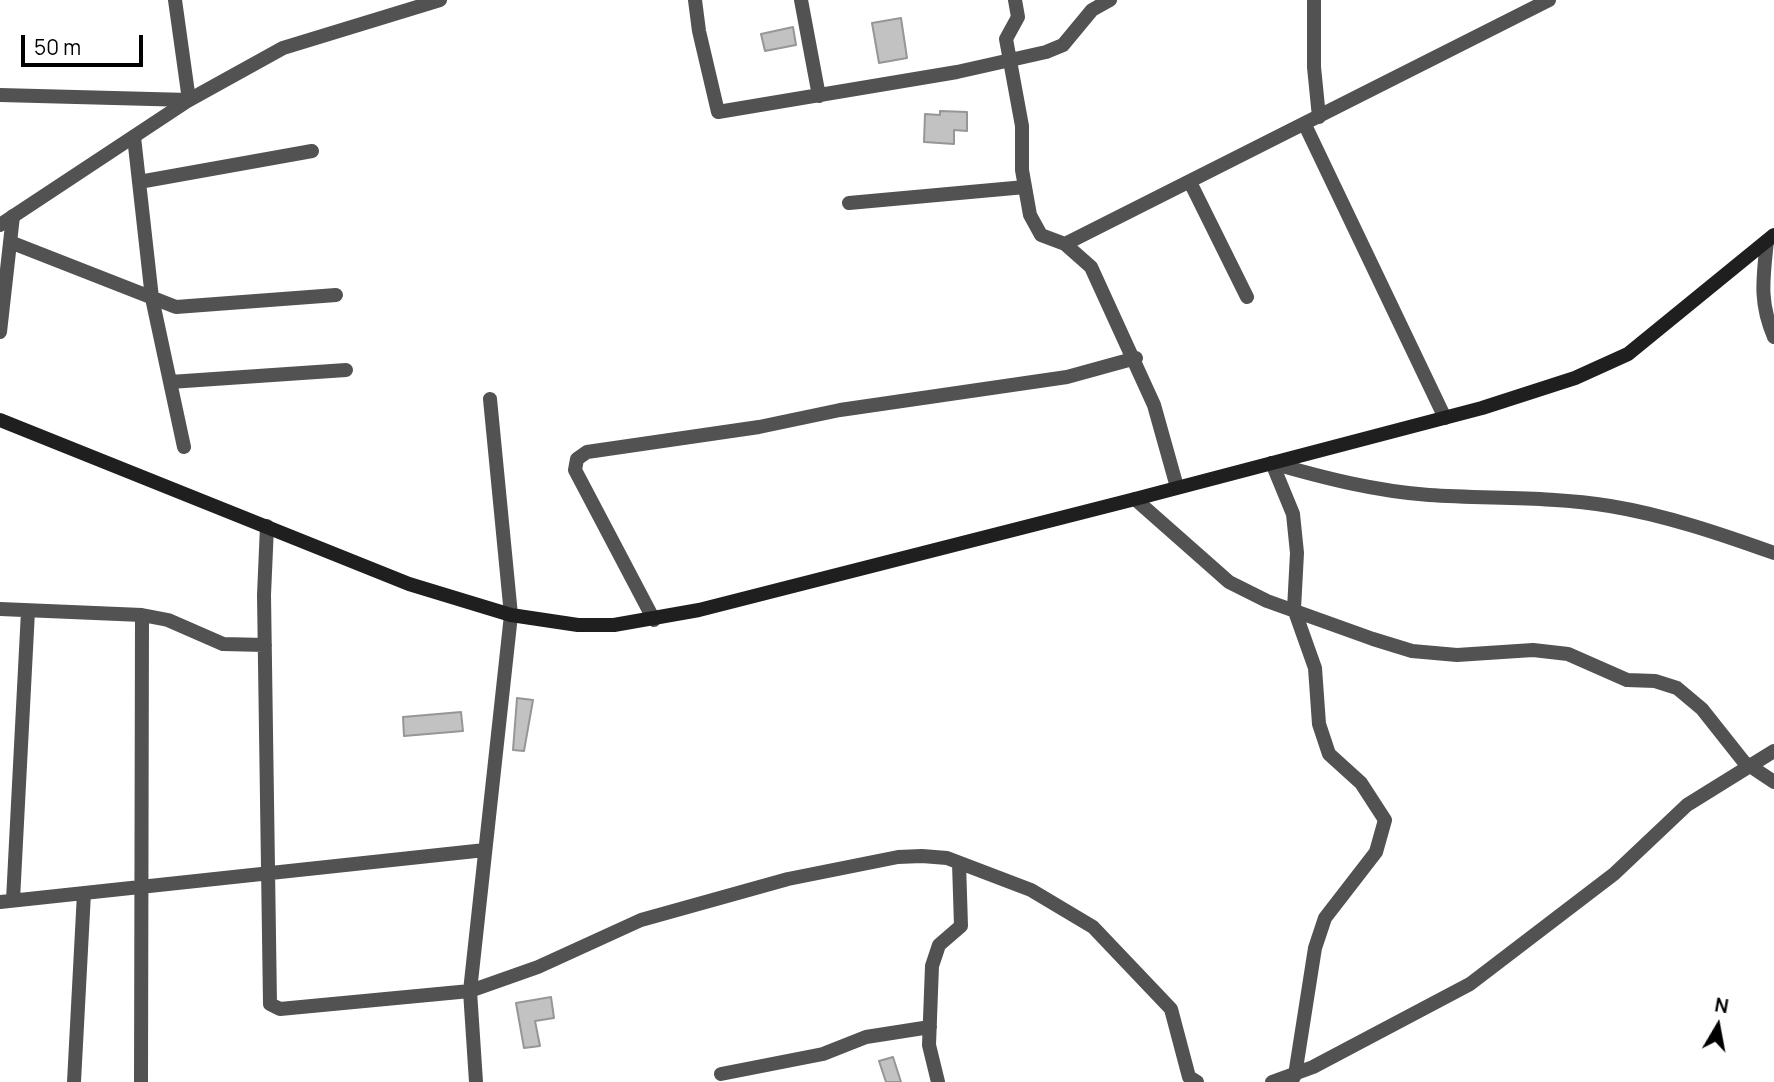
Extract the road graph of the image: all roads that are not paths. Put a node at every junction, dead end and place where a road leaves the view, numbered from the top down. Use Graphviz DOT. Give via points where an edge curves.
graph roads {
  1 [pos="175,0"];
  2 [pos="440,0"];
  3 [pos="695,0"];
  4 [pos="801,0"];
  5 [pos="1015,0"];
  6 [pos="1110,0"];
  7 [pos="1314,0"];
  8 [pos="1549,0"];
  9 [pos="1010,58"];
  10 [pos="0,95"];
  11 [pos="819,96"];
  12 [pos="189,100"];
  13 [pos="1319,117"];
  14 [pos="1306,125"];
  15 [pos="134,137"];
  16 [pos="312,151"];
  17 [pos="139,182"];
  18 [pos="1190,182"];
  19 [pos="1025,187"];
  20 [pos="849,203"];
  21 [pos="13,216"];
  22 [pos="0,225"];
  23 [pos="1771,238"];
  24 [pos="10,242"];
  25 [pos="1065,244"];
  26 [pos="336,295"];
  27 [pos="1247,297"];
  28 [pos="152,298"];
  29 [pos="0,332"];
  30 [pos="1774,337"];
  31 [pos="1136,358"];
  32 [pos="346,370"];
  33 [pos="170,382"];
  34 [pos="490,399"];
  35 [pos="1445,418"];
  36 [pos="0,420"];
  37 [pos="184,447"];
  38 [pos="1272,463"];
  39 [pos="1177,487"];
  40 [pos="1135,499"];
  41 [pos="267,526"];
  42 [pos="1774,553"];
  43 [pos="0,609"];
  44 [pos="1294,609"];
  45 [pos="28,611"];
  46 [pos="142,615"];
  47 [pos="511,615"];
  48 [pos="653,620"];
  49 [pos="265,645"];
  50 [pos="1774,751"];
  51 [pos="1751,766"];
  52 [pos="1774,782"];
  53 [pos="485,850"];
  54 [pos="959,863"];
  55 [pos="270,873"];
  56 [pos="141,887"];
  57 [pos="84,893"];
  58 [pos="6,901"];
  59 [pos="470,991"];
  60 [pos="930,1027"];
  61 [pos="721,1074"];
  62 [pos="1293,1079"];
  63 [pos="74,1082"];
  64 [pos="141,1082"];
  65 [pos="476,1082"];
  66 [pos="938,1082"];
  67 [pos="1197,1082"];
  68 [pos="1272,1082"];
  1 -- 12 [label="street"];
  2 -- 12 [label="street" via="283,48"];
  3 -- 11 [label="street" via="718,112"];
  4 -- 11 [label="street"];
  5 -- 9 [label="street" via="1018,16 1006,39"];
  6 -- 9 [label="street" via="1092,10 1063,45"];
  7 -- 13 [label="street"];
  8 -- 13 [label="street"];
  9 -- 11 [label="street"];
  9 -- 19 [label="street" via="1022,126"];
  10 -- 12 [label="street"];
  12 -- 15 [label="street"];
  13 -- 14 [label="street"];
  14 -- 18 [label="street"];
  14 -- 35 [label="street"];
  15 -- 17 [label="street"];
  15 -- 21 [label="street"];
  16 -- 17 [label="street"];
  17 -- 28 [label="street"];
  18 -- 25 [label="street"];
  18 -- 27 [label="street"];
  19 -- 20 [label="street"];
  19 -- 25 [label="street" via="1030,215 1041,235"];
  21 -- 22 [label="street"];
  21 -- 24 [label="street"];
  23 -- 30 [label="street" via="1762,289 1763,313"];
  23 -- 35 [label="main road" via="1628,354 1575,378"];
  24 -- 28 [label="street"];
  24 -- 29 [label="street"];
  25 -- 31 [label="street" via="1091,267"];
  26 -- 28 [label="street" via="176,307"];
  28 -- 33 [label="street"];
  31 -- 39 [label="street"];
  31 -- 48 [label="street" via="1067,377 587,452 577,459 575,470"];
  32 -- 33 [label="street"];
  33 -- 37 [label="street"];
  34 -- 47 [label="street"];
  35 -- 38 [label="main road"];
  36 -- 41 [label="main road"];
  38 -- 39 [label="main road"];
  38 -- 42 [label="street" via="1348,485 1427,495 1610,506"];
  38 -- 44 [label="street" via="1293,514 1297,553"];
  39 -- 40 [label="main road"];
  40 -- 44 [label="street" via="1229,582"];
  40 -- 48 [label="main road"];
  41 -- 47 [label="main road" via="409,584"];
  41 -- 49 [label="street"];
  43 -- 45 [label="street"];
  44 -- 51 [label="street" via="1412,651 1568,654 1627,680 1678,688"];
  44 -- 62 [label="street" via="1315,668 1319,724 1329,754 1361,783 1385,820 1376,852 1325,918 1306,987"];
  45 -- 46 [label="street"];
  45 -- 58 [label="street"];
  46 -- 49 [label="street" via="168,620 223,644"];
  46 -- 56 [label="street"];
  47 -- 48 [label="main road" via="578,625"];
  47 -- 53 [label="street"];
  49 -- 55 [label="street"];
  50 -- 51 [label="street"];
  51 -- 52 [label="street"];
  51 -- 62 [label="street" via="1687,805 1614,874 1470,984"];
  53 -- 55 [label="street"];
  53 -- 59 [label="street"];
  54 -- 59 [label="street" via="947,858 898,857 756,887 641,920 538,967"];
  54 -- 60 [label="street" via="961,926 939,945 932,966"];
  54 -- 67 [label="street" via="1031,890 1093,928 1171,1009 1189,1077"];
  55 -- 56 [label="street"];
  55 -- 59 [label="street" via="270,1004 281,1009"];
  56 -- 57 [label="street"];
  56 -- 64 [label="street"];
  57 -- 58 [label="street"];
  57 -- 63 [label="street"];
  59 -- 65 [label="street"];
  60 -- 61 [label="street" via="866,1037 823,1054"];
  60 -- 66 [label="street" via="929,1045"];
  62 -- 68 [label="street"];
}
